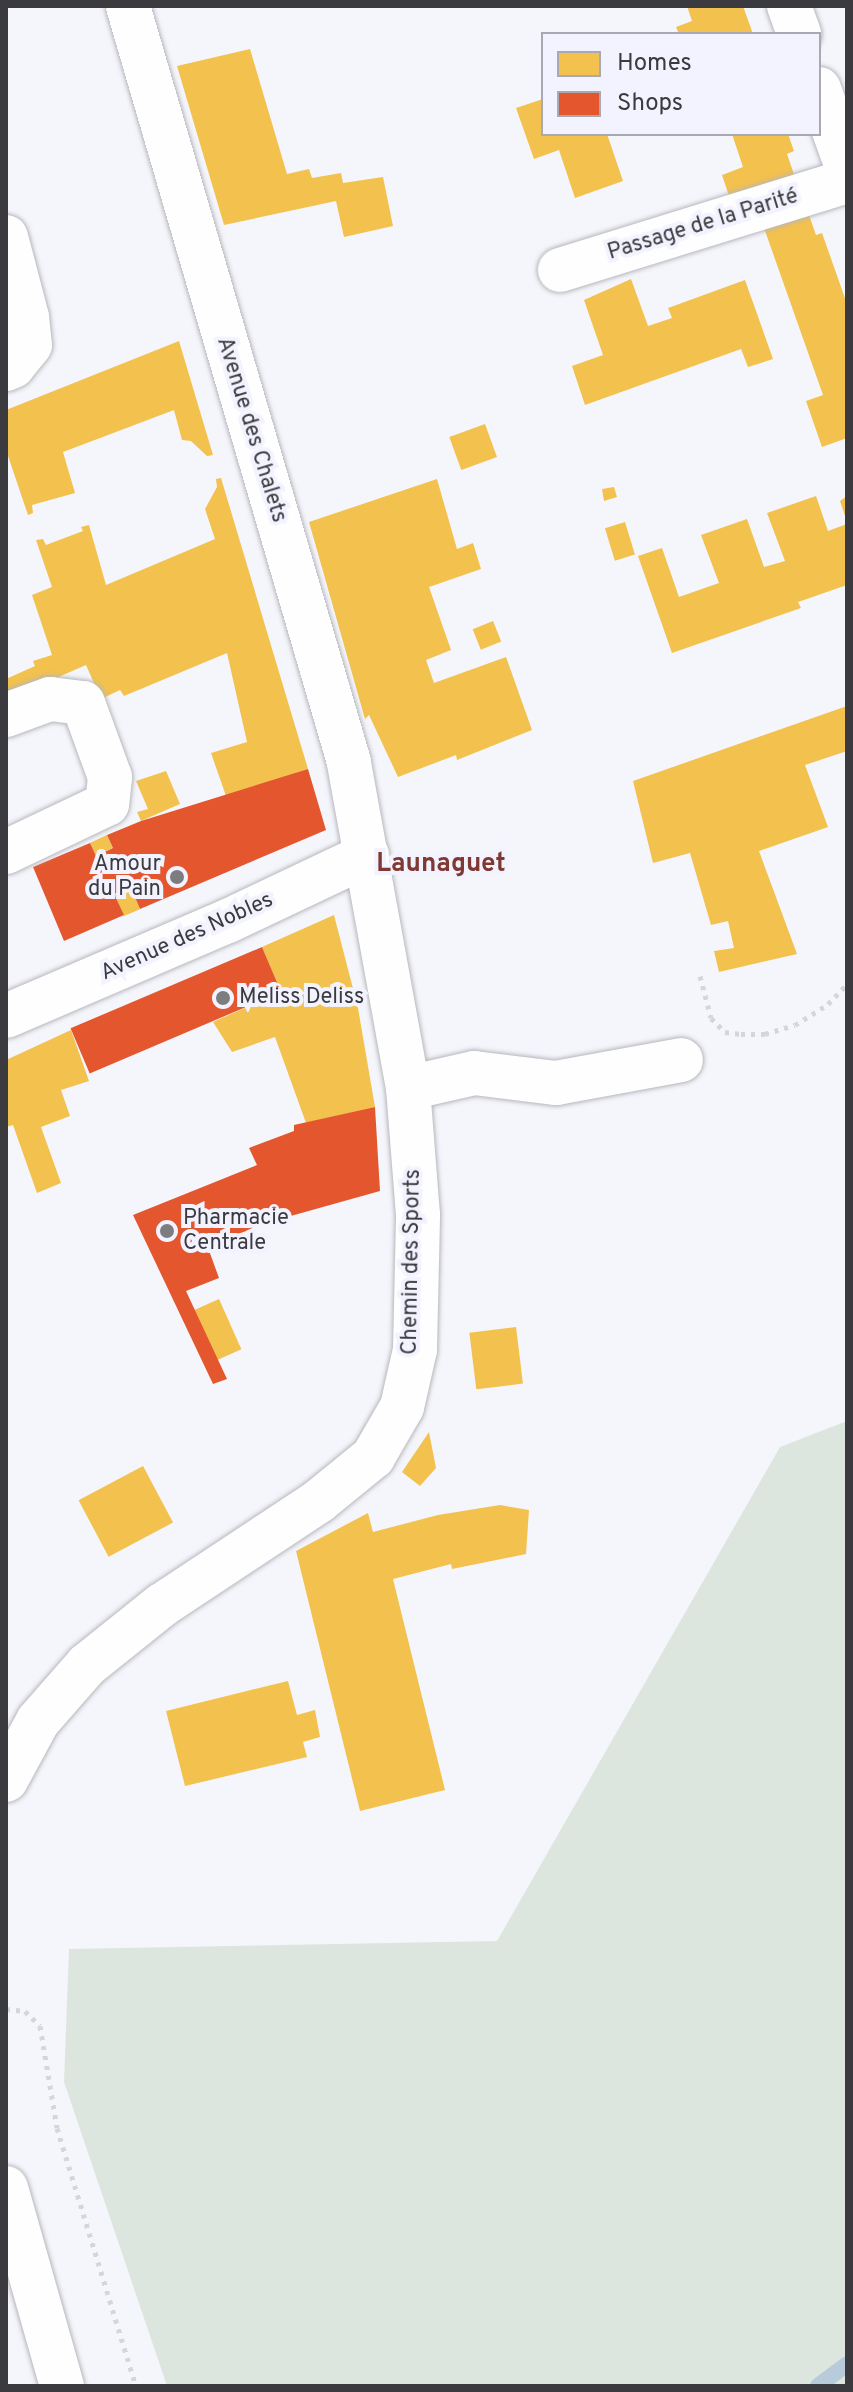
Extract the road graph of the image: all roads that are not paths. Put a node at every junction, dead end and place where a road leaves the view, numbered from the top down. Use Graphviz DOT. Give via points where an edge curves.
graph roads {
  1 [pos="128,6"];
  2 [pos="789,6"];
  3 [pos="798,32"];
  4 [pos="821,95"];
  5 [pos="847,167"];
  6 [pos="847,181"];
  7 [pos="6,237"];
  8 [pos="560,270"];
  9 [pos="6,369"];
  10 [pos="6,715"];
  11 [pos="6,852"];
  12 [pos="367,855"];
  13 [pos="6,1016"];
  14 [pos="681,1060"];
  15 [pos="408,1088"];
  16 [pos="6,1780"];
  17 [pos="6,2188"];
  18 [pos="62,2386"];
  1 -- 12 [label="street, Avenue des Chalets" via="349,762"];
  2 -- 3 [label="street"];
  4 -- 5 [label="street"];
  6 -- 8 [label="street, Passage de la Parité"];
  7 -- 9 [label="street" via="30,345"];
  10 -- 11 [label="street" via="50,699 83,703 110,777 107,804"];
  12 -- 13 [label="street, Avenue des Nobles"];
  12 -- 15 [label="street, Chemin des Sports"];
  14 -- 15 [label="street" via="556,1083 474,1073"];
  15 -- 16 [label="street, Chemin des Sports" via="418,1215 415,1350 402,1407 373,1457 319,1501 162,1605 87,1665 38,1721"];
  17 -- 18 [label="street"];
}
